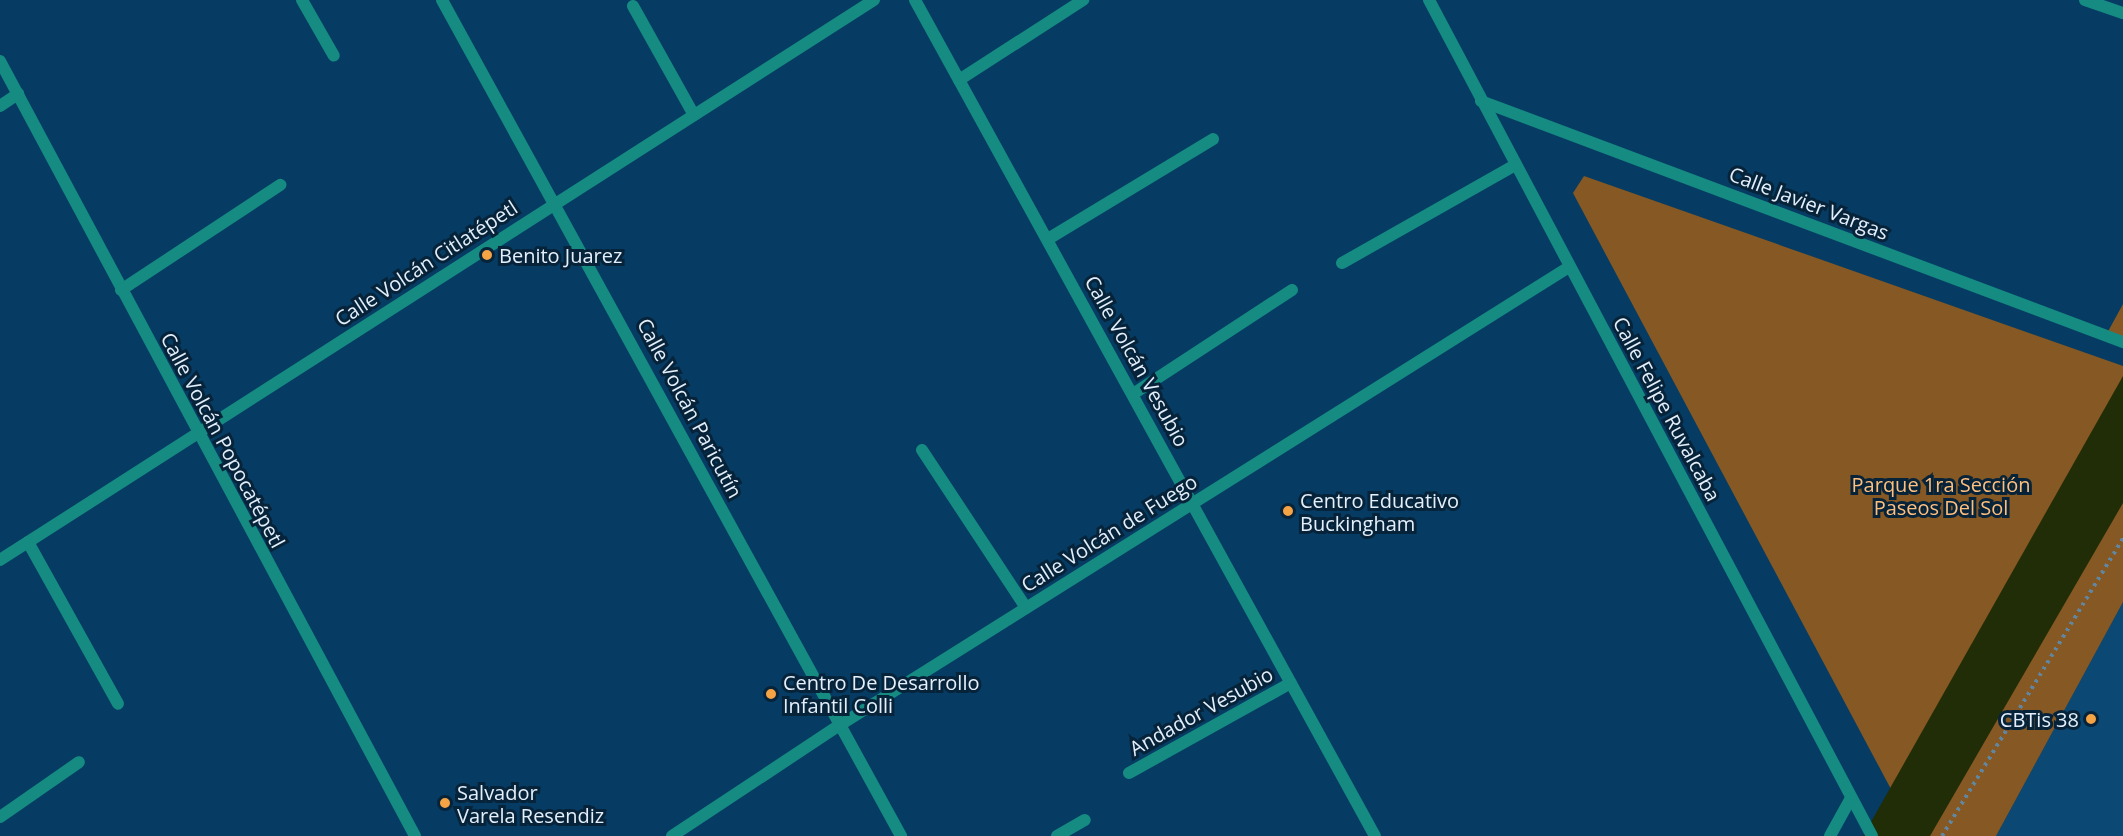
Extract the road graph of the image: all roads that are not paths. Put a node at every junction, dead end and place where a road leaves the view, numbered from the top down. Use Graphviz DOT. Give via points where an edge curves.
graph roads {
  1 [pos="302,0"];
  2 [pos="442,0"];
  3 [pos="874,0"];
  4 [pos="915,0"];
  5 [pos="1083,0"];
  6 [pos="1429,0"];
  7 [pos="2085,0"];
  8 [pos="633,6"];
  9 [pos="2123,13"];
  10 [pos="334,56"];
  11 [pos="0,61"];
  12 [pos="959,81"];
  13 [pos="18,94"];
  14 [pos="1482,101"];
  15 [pos="0,106"];
  16 [pos="694,115"];
  17 [pos="1214,139"];
  18 [pos="1515,165"];
  19 [pos="280,185"];
  20 [pos="556,202"];
  21 [pos="1048,239"];
  22 [pos="1342,263"];
  23 [pos="1569,267"];
  24 [pos="121,290"];
  25 [pos="1292,290"];
  26 [pos="2123,342"];
  27 [pos="1133,394"];
  28 [pos="197,434"];
  29 [pos="922,450"];
  30 [pos="1194,503"];
  31 [pos="28,542"];
  32 [pos="0,560"];
  33 [pos="1026,608"];
  34 [pos="1291,683"];
  35 [pos="118,704"];
  36 [pos="840,725"];
  37 [pos="79,762"];
  38 [pos="1129,773"];
  39 [pos="1851,798"];
  40 [pos="0,817"];
  41 [pos="1085,820"];
  42 [pos="415,836"];
  43 [pos="672,836"];
  44 [pos="902,836"];
  45 [pos="1057,836"];
  46 [pos="1375,836"];
  47 [pos="1830,836"];
  48 [pos="1872,836"];
  1 -- 10 [label="street"];
  2 -- 20 [label="street, Calle Volcán Paricutín"];
  3 -- 16 [label="street, Calle Volcán Citlatépetl"];
  4 -- 12 [label="street, Calle Volcán Vesubio"];
  5 -- 12 [label="street"];
  6 -- 14 [label="street, Calle Felipe Ruvalcaba"];
  7 -- 9 [label="street"];
  8 -- 16 [label="street"];
  11 -- 13 [label="street, Calle Volcán Popocatépetl"];
  12 -- 21 [label="street, Calle Volcán Vesubio"];
  13 -- 15 [label="street"];
  13 -- 24 [label="street, Calle Volcán Popocatépetl"];
  14 -- 18 [label="street, Calle Felipe Ruvalcaba"];
  14 -- 26 [label="street, Calle Javier Vargas"];
  16 -- 20 [label="street, Calle Volcán Citlatépetl"];
  17 -- 21 [label="street"];
  18 -- 22 [label="street"];
  18 -- 23 [label="street, Calle Felipe Ruvalcaba"];
  19 -- 24 [label="street"];
  20 -- 28 [label="street, Calle Volcán Citlatépetl"];
  20 -- 36 [label="street, Calle Volcán Paricutín"];
  21 -- 27 [label="street, Calle Volcán Vesubio"];
  23 -- 30 [label="street, Calle Volcán de Fuego"];
  23 -- 39 [label="street, Calle Felipe Ruvalcaba"];
  24 -- 28 [label="street, Calle Volcán Popocatépetl"];
  25 -- 27 [label="street"];
  27 -- 30 [label="street, Calle Volcán Vesubio"];
  28 -- 31 [label="street, Calle Volcán Citlatépetl"];
  28 -- 42 [label="street, Calle Volcán Popocatépetl"];
  29 -- 33 [label="street"];
  30 -- 33 [label="street, Calle Volcán de Fuego"];
  30 -- 34 [label="street, Calle Volcán Vesubio"];
  31 -- 32 [label="street, Calle Volcán Citlatépetl"];
  31 -- 35 [label="street"];
  33 -- 36 [label="street, Calle Volcán de Fuego"];
  34 -- 38 [label="street, Andador Vesubio"];
  34 -- 46 [label="street, Calle Volcán Vesubio"];
  36 -- 43 [label="street, Calle Volcán de Fuego"];
  36 -- 44 [label="street, Calle Volcán Paricutín"];
  37 -- 40 [label="street"];
  39 -- 47 [label="street"];
  39 -- 48 [label="street, Calle Felipe Ruvalcaba"];
  41 -- 45 [label="street"];
}
